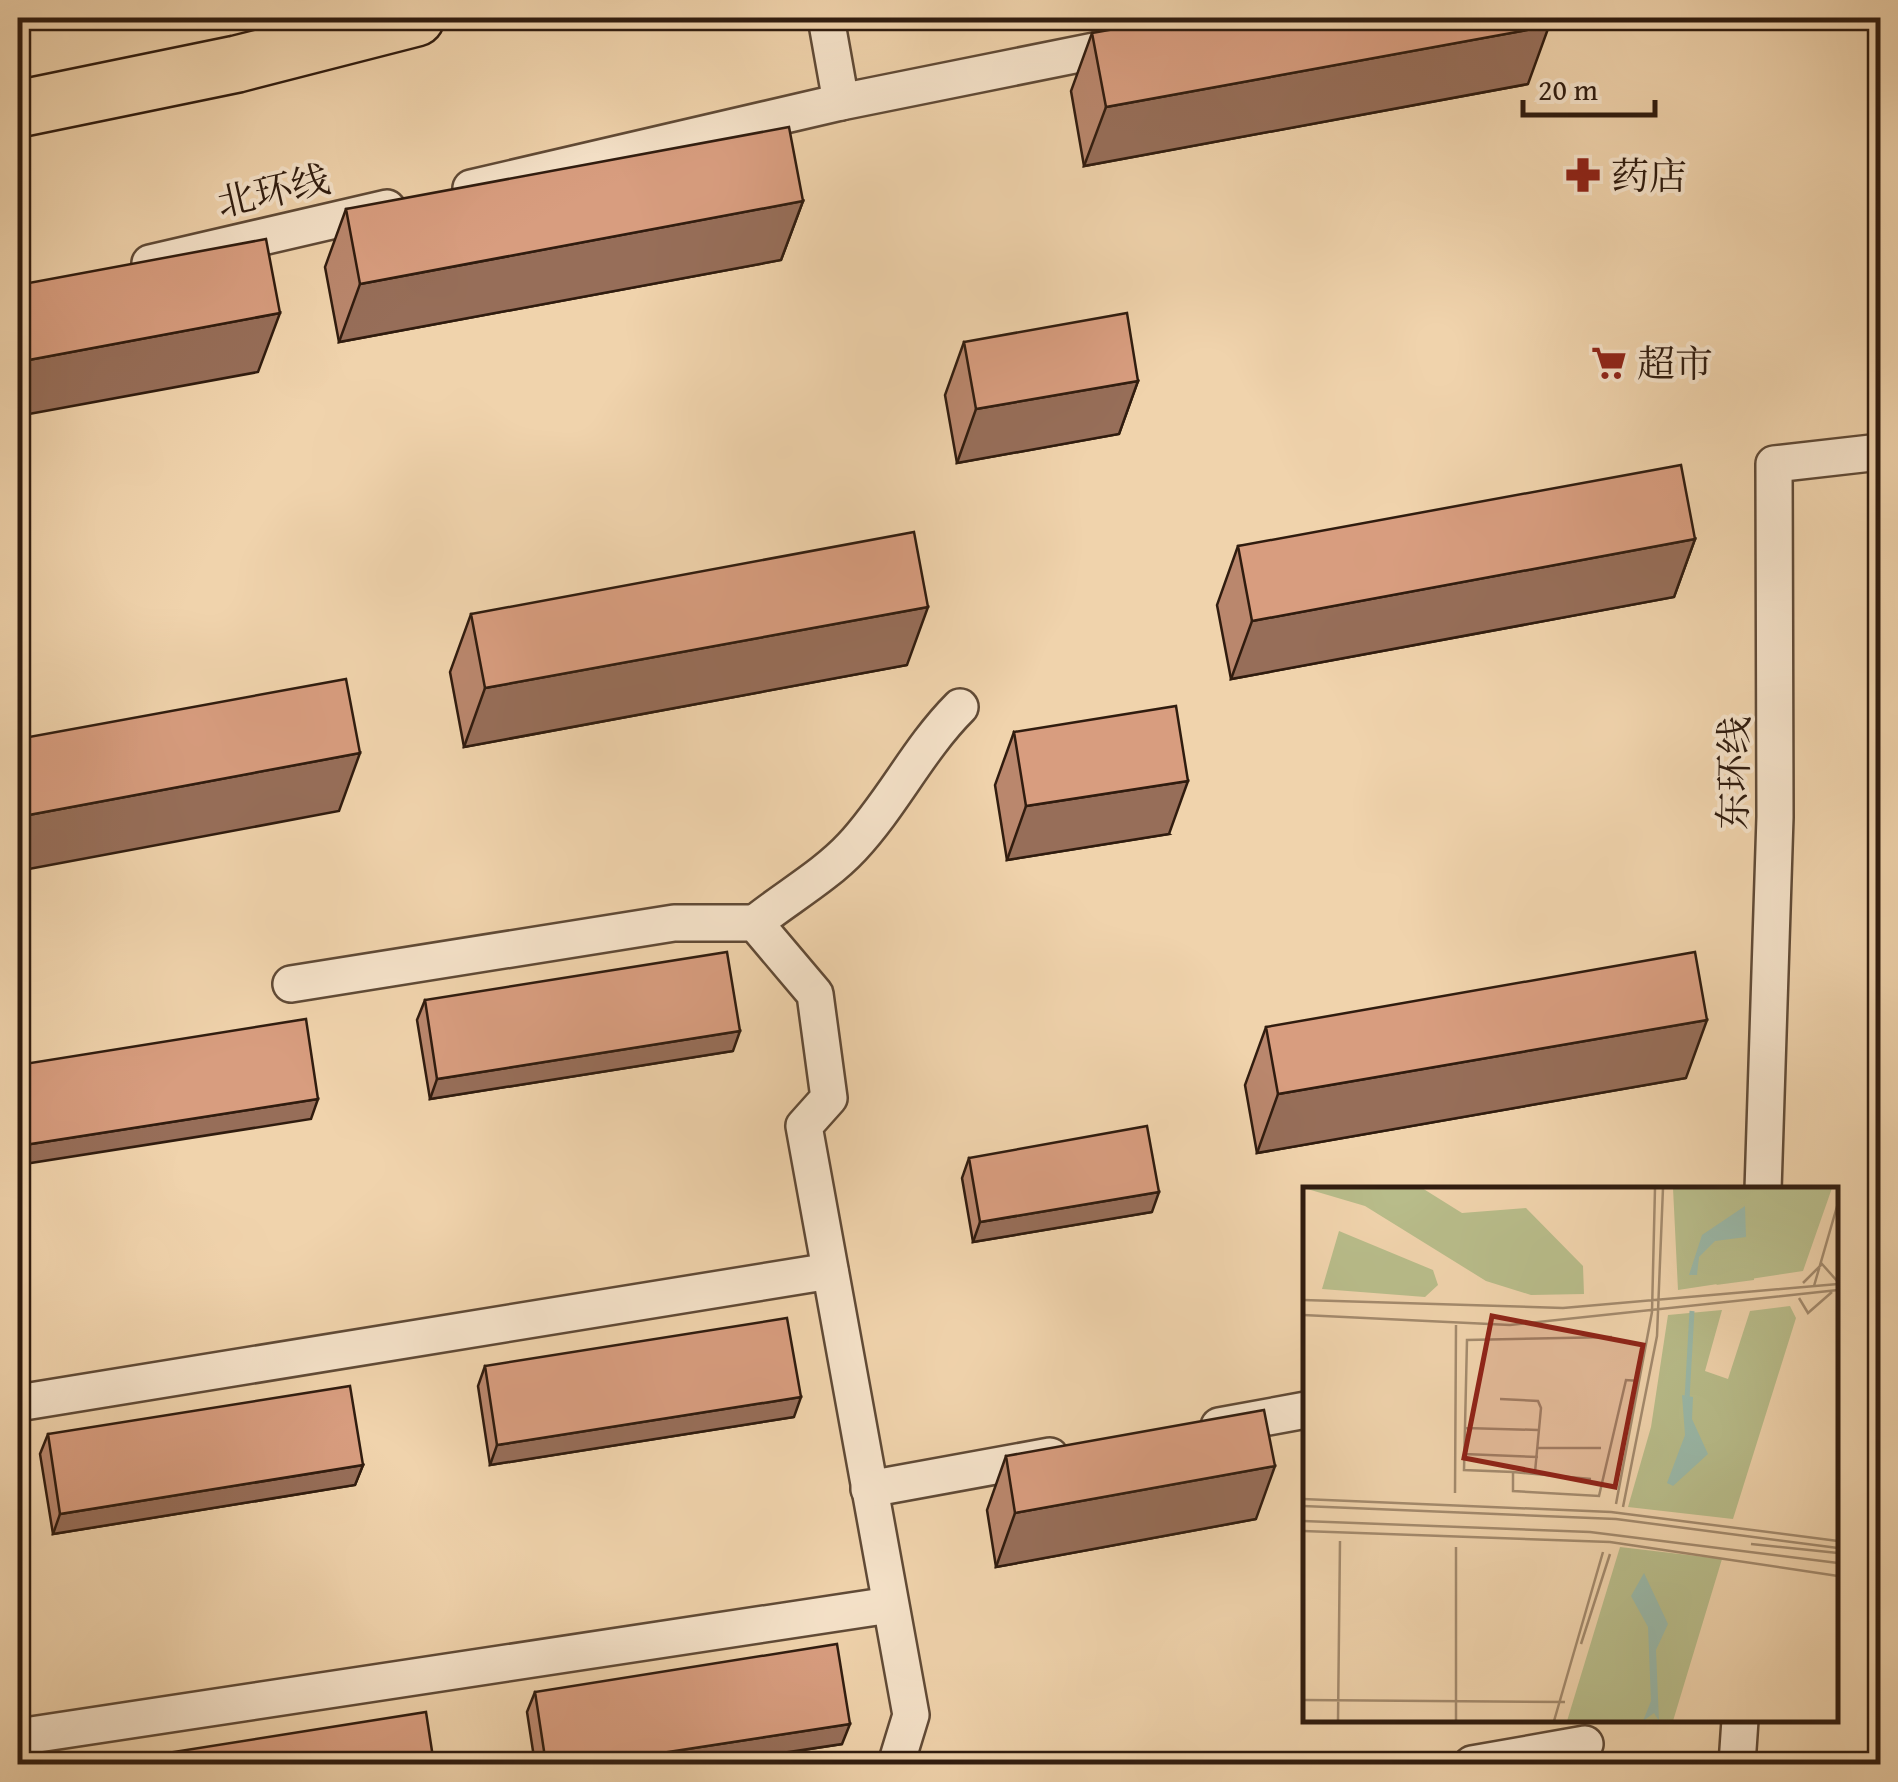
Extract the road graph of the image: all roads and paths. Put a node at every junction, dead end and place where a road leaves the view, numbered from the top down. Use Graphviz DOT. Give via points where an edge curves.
graph roads {
  1 [pos="416,18"];
  2 [pos="826,18"];
  3 [pos="1164,37"];
  4 [pos="840,102"];
  5 [pos="18,110"];
  6 [pos="113,271"];
  7 [pos="1880,452"];
  8 [pos="960,707"];
  9 [pos="754,923"];
  10 [pos="291,984"];
  11 [pos="1763,1187"];
  12 [pos="830,1271"];
  13 [pos="18,1403"];
  14 [pos="1303,1411"];
  15 [pos="1192,1431"];
  16 [pos="1078,1452"];
  17 [pos="868,1489"];
  18 [pos="890,1605"];
  19 [pos="1740,1722"];
  20 [pos="18,1736"];
  21 [pos="1585,1744"];
  22 [pos="896,1764"];
  23 [pos="1472,1764"];
  24 [pos="1737,1764"];
  1 -- 5 [label="main road"];
  2 -- 4 [label="street"];
  3 -- 4 [label="street, 北环线"];
  4 -- 6 [label="street, 北环线"];
  7 -- 11 [label="street, 东环线" via="1774,464 1775,817"];
  8 -- 9 [label="street" via="930,736 912,771 850,849"];
  9 -- 10 [label="street" via="674,923"];
  9 -- 12 [label="street" via="815,994 829,1098 804,1126"];
  12 -- 13 [label="street"];
  12 -- 17 [label="street"];
  14 -- 15 [label="street"];
  16 -- 17 [label="street"];
  17 -- 18 [label="street"];
  18 -- 20 [label="street"];
  18 -- 22 [label="street" via="910,1716"];
  19 -- 24 [label="street"];
  21 -- 23 [label="street"];
}
